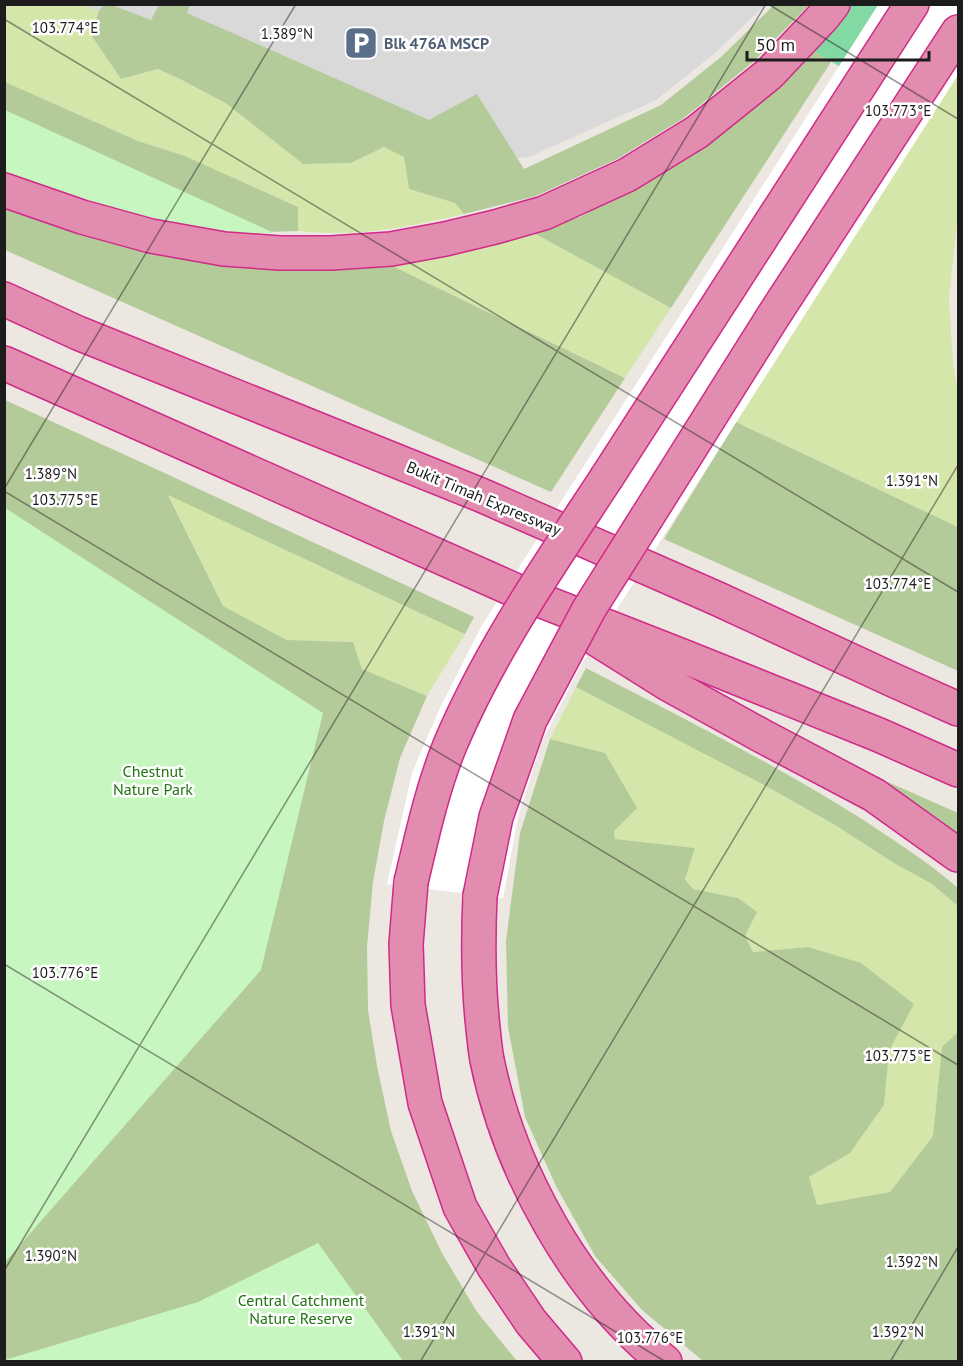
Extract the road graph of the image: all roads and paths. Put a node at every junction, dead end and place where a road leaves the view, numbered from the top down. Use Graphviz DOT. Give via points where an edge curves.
graph roads {
  1 [pos="833,4"];
  2 [pos="912,4"];
  3 [pos="958,32"];
  4 [pos="4,190"];
  5 [pos="4,299"];
  6 [pos="4,363"];
  7 [pos="519,592"];
  8 [pos="958,709"];
  9 [pos="958,770"];
  10 [pos="958,855"];
  11 [pos="565,1362"];
  12 [pos="665,1362"];
  1 -- 4 [label="highway" via="769,74 697,132 627,175 544,213 445,239 391,249 331,253 224,249 82,218"];
  2 -- 11 [label="highway, bridge" via="513,621 450,746 431,798 411,882 406,944 408,1005 425,1103 460,1207 531,1322"];
  3 -- 12 [label="highway, bridge" via="589,609 530,720 496,817 480,896 479,989 487,1059 505,1127 534,1195 575,1266 624,1324"];
  5 -- 8 [label="highway, Bukit Timah Expressway" via="78,333 482,495"];
  6 -- 7 [label="highway"];
  7 -- 9 [label="highway"];
  7 -- 10 [label="highway" via="668,684 874,795"];
}
